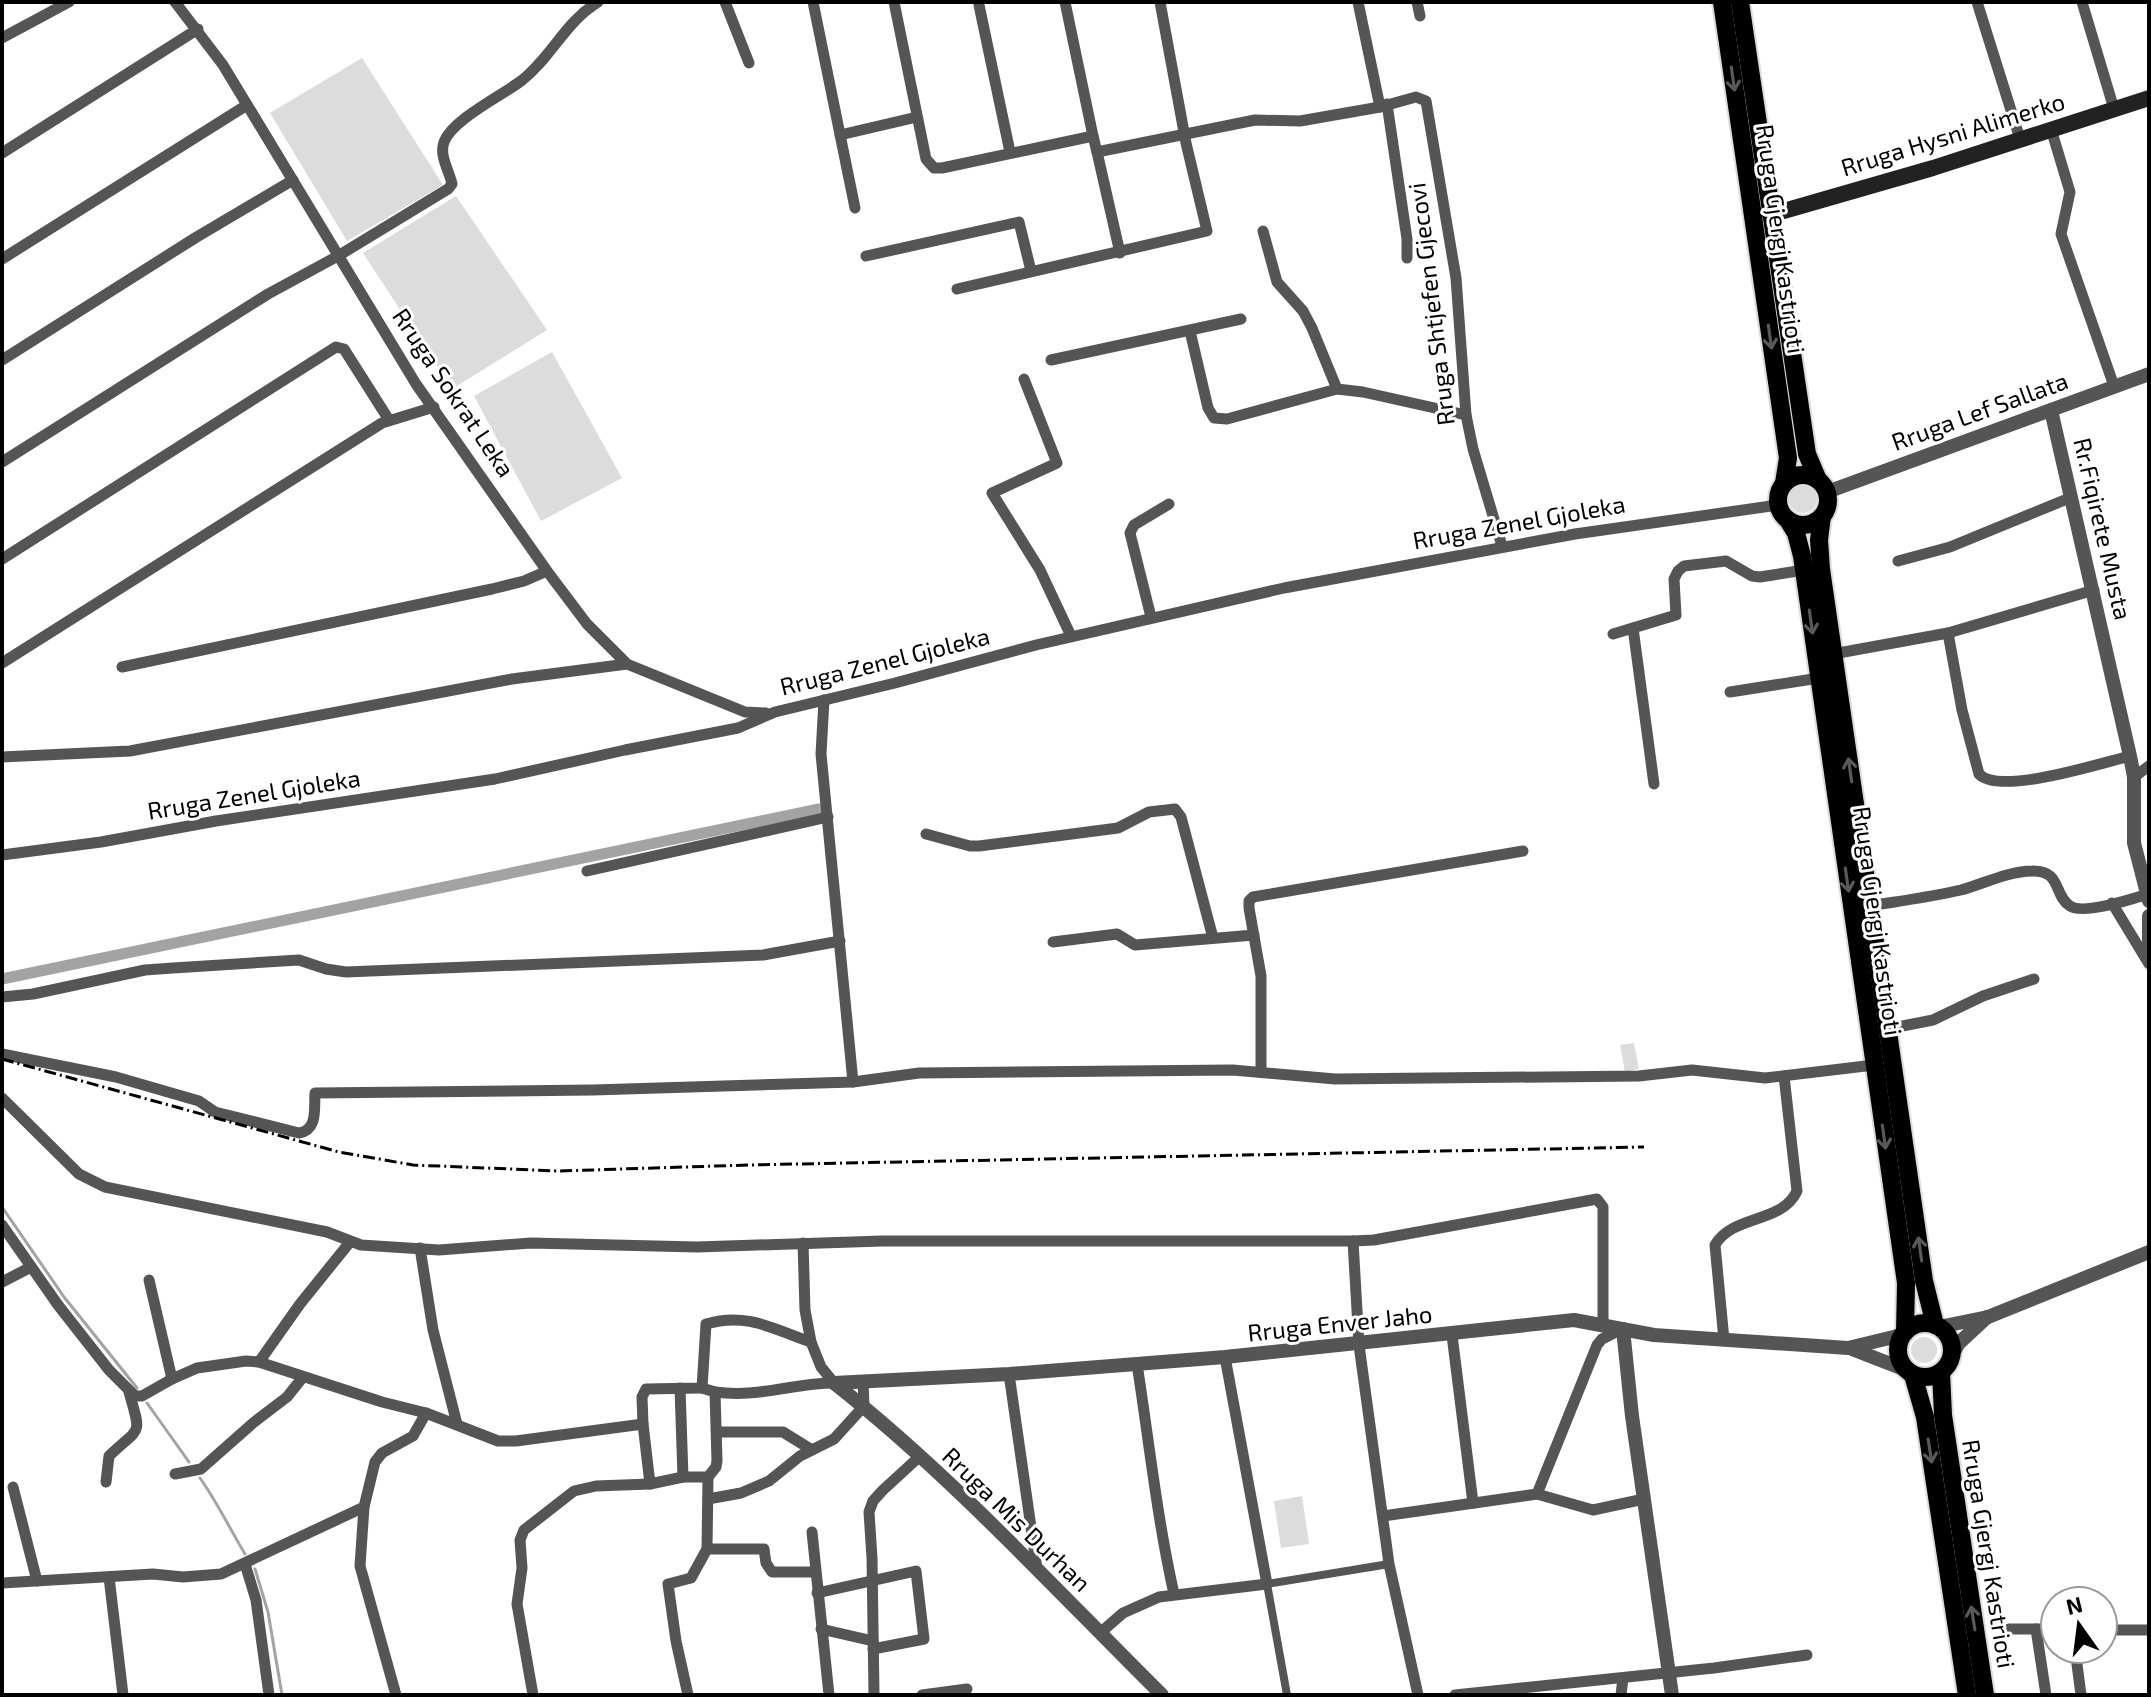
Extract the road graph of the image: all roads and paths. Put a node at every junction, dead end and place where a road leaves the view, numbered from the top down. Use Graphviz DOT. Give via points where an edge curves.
graph roads {
  1 [pos="69,2"];
  2 [pos="175,2"];
  3 [pos="598,2"];
  4 [pos="725,2"];
  5 [pos="813,2"];
  6 [pos="894,2"];
  7 [pos="1065,2"];
  8 [pos="1160,2"];
  9 [pos="1358,2"];
  10 [pos="1417,2"];
  11 [pos="1722,2"];
  12 [pos="1740,2"];
  13 [pos="1977,2"];
  14 [pos="2082,2"];
  15 [pos="979,5"];
  16 [pos="1420,16"];
  17 [pos="198,29"];
  18 [pos="2,38"];
  19 [pos="749,63"];
  20 [pos="2149,98"];
  21 [pos="247,105"];
  22 [pos="1384,106"];
  23 [pos="2114,109"];
  24 [pos="917,117"];
  25 [pos="2051,129"];
  26 [pos="1185,133"];
  27 [pos="840,135"];
  28 [pos="1093,136"];
  29 [pos="2020,139"];
  30 [pos="1010,152"];
  31 [pos="1097,152"];
  32 [pos="2,153"];
  33 [pos="293,180"];
  34 [pos="855,208"];
  35 [pos="1770,215"];
  36 [pos="1263,231"];
  37 [pos="1120,253"];
  38 [pos="338,256"];
  39 [pos="866,256"];
  40 [pos="1407,258"];
  41 [pos="2,259"];
  42 [pos="1031,271"];
  43 [pos="957,289"];
  44 [pos="1241,319"];
  45 [pos="1190,331"];
  46 [pos="2,360"];
  47 [pos="1051,360"];
  48 [pos="2149,374"];
  49 [pos="1024,379"];
  50 [pos="2114,386"];
  51 [pos="1337,389"];
  52 [pos="434,407"];
  53 [pos="2051,410"];
  54 [pos="1466,415"];
  55 [pos="389,420"];
  56 [pos="2,462"];
  57 [pos="1784,483"];
  58 [pos="1822,486"];
  59 [pos="2072,497"];
  60 [pos="1169,504"];
  61 [pos="1783,513"];
  62 [pos="1822,516"];
  63 [pos="1502,546"];
  64 [pos="2,559"];
  65 [pos="1898,561"];
  66 [pos="1804,570"];
  67 [pos="547,571"];
  68 [pos="2094,590"];
  69 [pos="1151,617"];
  70 [pos="1633,628"];
  71 [pos="1948,633"];
  72 [pos="1613,634"];
  73 [pos="1071,636"];
  74 [pos="1833,654"];
  75 [pos="2,663"];
  76 [pos="627,664"];
  77 [pos="122,667"];
  78 [pos="1819,678"];
  79 [pos="1730,692"];
  80 [pos="824,700"];
  81 [pos="775,712"];
  82 [pos="2130,756"];
  83 [pos="2,757"];
  84 [pos="2149,766"];
  85 [pos="2134,777"];
  86 [pos="1654,784"];
  87 [pos="828,817"];
  88 [pos="926,834"];
  89 [pos="1523,851"];
  90 [pos="2,855"];
  91 [pos="587,871"];
  92 [pos="2149,896"];
  93 [pos="2112,903"];
  94 [pos="1869,906"];
  95 [pos="2149,916"];
  96 [pos="1254,935"];
  97 [pos="1213,938"];
  98 [pos="840,941"];
  99 [pos="1053,942"];
  100 [pos="2149,962"];
  101 [pos="2034,979"];
  102 [pos="2,997"];
  103 [pos="1887,1029"];
  104 [pos="2,1054"];
  105 [pos="1874,1065"];
  106 [pos="1261,1072"];
  107 [pos="1784,1076"];
  108 [pos="853,1082"];
  109 [pos="2,1098"];
  110 [pos="2,1225"];
  111 [pos="1353,1241"];
  112 [pos="350,1242"];
  113 [pos="803,1243"];
  114 [pos="420,1248"];
  115 [pos="2149,1252"];
  116 [pos="31,1267"];
  117 [pos="149,1280"];
  118 [pos="2,1282"];
  119 [pos="1988,1317"];
  120 [pos="1603,1324"];
  121 [pos="1937,1326"];
  122 [pos="1623,1329"];
  123 [pos="1904,1333"];
  124 [pos="1452,1335"];
  125 [pos="1724,1340"];
  126 [pos="811,1342"];
  127 [pos="1359,1345"];
  128 [pos="1848,1348"];
  129 [pos="1952,1355"];
  130 [pos="1225,1357"];
  131 [pos="259,1362"];
  132 [pos="1137,1364"];
  133 [pos="1909,1373"];
  134 [pos="1941,1373"];
  135 [pos="1009,1374"];
  136 [pos="303,1377"];
  137 [pos="172,1379"];
  138 [pos="863,1381"];
  139 [pos="834,1383"];
  140 [pos="680,1388"];
  141 [pos="702,1388"];
  142 [pos="129,1392"];
  143 [pos="715,1392"];
  144 [pos="864,1406"];
  145 [pos="426,1413"];
  146 [pos="457,1424"];
  147 [pos="643,1424"];
  148 [pos="717,1432"];
  149 [pos="812,1450"];
  150 [pos="919,1457"];
  151 [pos="175,1474"];
  152 [pos="683,1477"];
  153 [pos="708,1477"];
  154 [pos="106,1482"];
  155 [pos="650,1484"];
  156 [pos="13,1487"];
  157 [pos="1537,1494"];
  158 [pos="708,1499"];
  159 [pos="1644,1499"];
  160 [pos="1473,1503"];
  161 [pos="364,1507"];
  162 [pos="1383,1516"];
  163 [pos="812,1532"];
  164 [pos="707,1549"];
  165 [pos="245,1564"];
  166 [pos="1389,1564"];
  167 [pos="1037,1569"];
  168 [pos="815,1572"];
  169 [pos="109,1577"];
  170 [pos="37,1581"];
  171 [pos="873,1582"];
  172 [pos="2,1583"];
  173 [pos="1267,1584"];
  174 [pos="817,1593"];
  175 [pos="1174,1594"];
  176 [pos="821,1629"];
  177 [pos="2009,1629"];
  178 [pos="2036,1629"];
  179 [pos="2119,1630"];
  180 [pos="2149,1630"];
  181 [pos="1100,1633"];
  182 [pos="873,1645"];
  183 [pos="1807,1655"];
  184 [pos="2077,1665"];
  185 [pos="1669,1673"];
  186 [pos="1623,1678"];
  187 [pos="967,1689"];
  188 [pos="1505,1692"];
  189 [pos="123,1695"];
  190 [pos="269,1695"];
  191 [pos="396,1695"];
  192 [pos="533,1695"];
  193 [pos="688,1695"];
  194 [pos="829,1695"];
  195 [pos="874,1695"];
  196 [pos="922,1695"];
  197 [pos="1162,1695"];
  198 [pos="1287,1695"];
  199 [pos="1418,1695"];
  200 [pos="1455,1695"];
  201 [pos="1621,1695"];
  202 [pos="1672,1695"];
  203 [pos="1967,1695"];
  204 [pos="1985,1695"];
  205 [pos="2046,1695"];
  206 [pos="2081,1695"];
  1 -- 18 [label="street"];
  2 -- 17 [label="street, Rruga Sokrat Leka"];
  3 -- 38 [label="street" via="564,30 541,64 452,130 443,150 452,184 448,189"];
  4 -- 19 [label="street"];
  5 -- 27 [label="street"];
  6 -- 24 [label="street"];
  7 -- 28 [label="street"];
  8 -- 26 [label="street"];
  9 -- 22 [label="street"];
  10 -- 16 [label="street"];
  11 -- 57 [label="main road, Rruga Gjergj Kastrioti, one-way" via="1788,458"];
  12 -- 35 [label="main road, Rruga Gjergj Kastrioti"];
  13 -- 29 [label="street"];
  14 -- 23 [label="street"];
  15 -- 30 [label="street"];
  17 -- 21 [label="street, Rruga Sokrat Leka"];
  17 -- 32 [label="street"];
  20 -- 23 [label="main road, Rruga Hysni Alimerko"];
  21 -- 33 [label="street, Rruga Sokrat Leka"];
  21 -- 41 [label="street"];
  22 -- 26 [label="street"];
  22 -- 40 [label="street"];
  22 -- 54 [label="street, Rruga Shtjefen Gjecovi" via="1416,97 1426,101 1456,278"];
  23 -- 25 [label="main road, Rruga Hysni Alimerko"];
  24 -- 27 [label="street"];
  24 -- 30 [label="street" via="926,159 934,168"];
  25 -- 29 [label="main road, Rruga Hysni Alimerko"];
  25 -- 50 [label="street" via="2070,192 2061,234"];
  26 -- 31 [label="street"];
  26 -- 37 [label="street" via="1207,231"];
  27 -- 34 [label="street"];
  28 -- 30 [label="street"];
  28 -- 31 [label="street"];
  29 -- 35 [label="main road, Rruga Hysni Alimerko"];
  31 -- 37 [label="street"];
  33 -- 38 [label="street, Rruga Sokrat Leka"];
  33 -- 46 [label="street"];
  35 -- 58 [label="main road, Rruga Gjergj Kastrioti" via="1807,454"];
  36 -- 51 [label="street" via="1277,282 1303,311"];
  37 -- 42 [label="street"];
  38 -- 52 [label="street, Rruga Sokrat Leka"];
  38 -- 56 [label="street" via="227,319"];
  39 -- 42 [label="street" via="1019,222"];
  42 -- 43 [label="street"];
  44 -- 45 [label="street"];
  45 -- 47 [label="street"];
  45 -- 51 [label="street" via="1214,418"];
  48 -- 50 [label="street, Rruga Lef Sallata"];
  49 -- 73 [label="street" via="1057,463 992,493 1040,570"];
  50 -- 53 [label="street, Rruga Lef Sallata"];
  51 -- 54 [label="street"];
  52 -- 55 [label="street"];
  52 -- 67 [label="street, Rruga Sokrat Leka"];
  53 -- 58 [label="street, Rruga Lef Sallata"];
  53 -- 59 [label="street, Rr.Fiqirete Musta"];
  54 -- 63 [label="street, Rruga Shtjefen Gjecovi"];
  55 -- 64 [label="street" via="344,349 336,347"];
  55 -- 75 [label="street"];
  57 -- 58 [label="main road" via="1797,475 1812,476"];
  57 -- 61 [label="main road" via="1778,497"];
  58 -- 62 [label="main road" via="1828,502"];
  59 -- 65 [label="street" via="1950,547"];
  59 -- 68 [label="street, Rr.Fiqirete Musta"];
  60 -- 69 [label="street" via="1134,525 1130,533"];
  61 -- 62 [label="main road" via="1806,524"];
  61 -- 63 [label="street, Rruga Zenel Gjoleka"];
  61 -- 66 [label="main road, Rruga Gjergj Kastrioti" via="1799,544"];
  62 -- 74 [label="main road, Rruga Gjergj Kastrioti" via="1819,553"];
  63 -- 69 [label="street, Rruga Zenel Gjoleka"];
  66 -- 70 [label="street" via="1760,577 1726,561 1684,566 1674,579 1676,615"];
  66 -- 78 [label="main road, Rruga Gjergj Kastrioti, one-way"];
  67 -- 76 [label="street, Rruga Sokrat Leka" via="594,632"];
  67 -- 77 [label="street" via="492,589"];
  68 -- 71 [label="street"];
  68 -- 82 [label="street, Rr.Fiqirete Musta"];
  69 -- 73 [label="street, Rruga Zenel Gjoleka"];
  70 -- 72 [label="street"];
  70 -- 86 [label="street"];
  71 -- 74 [label="street"];
  71 -- 82 [label="street" via="1982,778 2031,781"];
  73 -- 80 [label="street, Rruga Zenel Gjoleka"];
  94 -- 74 [label="main road, Rruga Gjergj Kastrioti, one-way"];
  76 -- 81 [label="street, Rruga Sokrat Leka" via="745,712"];
  76 -- 83 [label="street" via="512,679 130,751"];
  78 -- 79 [label="street"];
  78 -- 105 [label="main road, Rruga Gjergj Kastrioti, one-way"];
  80 -- 81 [label="street, Rruga Zenel Gjoleka"];
  80 -- 87 [label="street" via="821,754"];
  81 -- 90 [label="street, Rruga Zenel Gjoleka" via="738,728 444,789"];
  82 -- 85 [label="street, Rr.Fiqirete Musta"];
  84 -- 85 [label="street"];
  85 -- 92 [label="street, Rr.Fiqirete Musta" via="2134,843"];
  87 -- 91 [label="street"];
  87 -- 98 [label="street"];
  88 -- 97 [label="street" via="979,846 1118,828 1149,812 1175,809"];
  89 -- 96 [label="street" via="1253,897 1249,901"];
  92 -- 93 [label="street"];
  93 -- 94 [label="street" via="2076,908 2064,900 2053,878 2029,871"];
  93 -- 100 [label="street"];
  94 -- 103 [label="main road, Rruga Gjergj Kastrioti"];
  95 -- 100 [label="street"];
  96 -- 97 [label="street"];
  96 -- 106 [label="street" via="1261,976"];
  97 -- 99 [label="street" via="1135,945 1117,934"];
  98 -- 102 [label="street" via="763,955 416,971 346,972 299,960 173,968"];
  98 -- 108 [label="street"];
  101 -- 103 [label="street" via="1933,1020"];
  121 -- 103 [label="main road, Rruga Gjergj Kastrioti, one-way" via="1924,1281"];
  104 -- 108 [label="street" via="116,1077 199,1101 215,1112 299,1133 312,1126 315,1093"];
  105 -- 107 [label="street"];
  105 -- 123 [label="main road, Rruga Gjergj Kastrioti, one-way" via="1906,1283"];
  106 -- 107 [label="street" via="1335,1079 1626,1077 1692,1070 1748,1078"];
  106 -- 108 [label="street" via="919,1073"];
  107 -- 125 [label="street" via="1797,1191 1791,1202 1735,1226 1715,1245"];
  109 -- 112 [label="street" via="92,1182 327,1232"];
  110 -- 116 [label="street"];
  111 -- 113 [label="street"];
  111 -- 120 [label="street" via="1597,1199 1603,1207"];
  111 -- 127 [label="street"];
  112 -- 114 [label="street"];
  112 -- 131 [label="street"];
  113 -- 114 [label="street"];
  113 -- 126 [label="street"];
  114 -- 146 [label="street" via="433,1330"];
  115 -- 119 [label="street"];
  116 -- 118 [label="street"];
  116 -- 142 [label="street"];
  117 -- 137 [label="street"];
  119 -- 121 [label="street"];
  119 -- 129 [label="street"];
  120 -- 122 [label="street, Rruga Enver Jaho"];
  120 -- 124 [label="street, Rruga Enver Jaho" via="1560,1321"];
  121 -- 123 [label="main road" via="1919,1324"];
  121 -- 129 [label="main road" via="1948,1336"];
  122 -- 125 [label="street, Rruga Enver Jaho"];
  122 -- 157 [label="street" via="1597,1345"];
  122 -- 159 [label="street"];
  123 -- 128 [label="street"];
  123 -- 133 [label="main road" via="1897,1353"];
  124 -- 127 [label="street, Rruga Enver Jaho"];
  124 -- 160 [label="street"];
  125 -- 128 [label="street, Rruga Enver Jaho"];
  126 -- 139 [label="street"];
  126 -- 141 [label="street" via="755,1322 726,1318 706,1324"];
  127 -- 130 [label="street, Rruga Enver Jaho"];
  127 -- 162 [label="street"];
  128 -- 133 [label="street"];
  129 -- 134 [label="main road"];
  130 -- 132 [label="street, Rruga Enver Jaho"];
  130 -- 173 [label="street"];
  131 -- 136 [label="street"];
  131 -- 137 [label="street" via="214,1364"];
  132 -- 135 [label="street, Rruga Enver Jaho"];
  132 -- 175 [label="street"];
  133 -- 134 [label="main road" via="1927,1378"];
  133 -- 203 [label="main road, Rruga Gjergj Kastrioti, one-way" via="1925,1417"];
  204 -- 134 [label="main road, Rruga Gjergj Kastrioti, one-way" via="1941,1404"];
  135 -- 138 [label="street, Rruga Enver Jaho"];
  135 -- 167 [label="street"];
  136 -- 145 [label="street"];
  136 -- 151 [label="street" via="287,1397 201,1469"];
  137 -- 142 [label="street" via="142,1396"];
  138 -- 139 [label="street, Rruga Enver Jaho"];
  138 -- 144 [label="street"];
  139 -- 143 [label="street" via="774,1392"];
  139 -- 144 [label="street, Rruga Mis Durhan"];
  140 -- 141 [label="street"];
  140 -- 147 [label="street" via="643,1392"];
  140 -- 152 [label="street"];
  141 -- 143 [label="street"];
  142 -- 154 [label="street" via="136,1433 109,1456"];
  143 -- 148 [label="street"];
  144 -- 149 [label="street" via="834,1439"];
  144 -- 150 [label="street, Rruga Mis Durhan"];
  145 -- 146 [label="street"];
  145 -- 161 [label="street" via="413,1436 375,1462"];
  146 -- 147 [label="street" via="507,1442"];
  147 -- 155 [label="street"];
  148 -- 149 [label="street" via="783,1432"];
  148 -- 153 [label="street" via="716,1467"];
  149 -- 158 [label="street" via="756,1488"];
  150 -- 167 [label="street, Rruga Mis Durhan"];
  150 -- 171 [label="street" via="873,1501"];
  152 -- 153 [label="street"];
  152 -- 155 [label="street"];
  153 -- 158 [label="street"];
  155 -- 192 [label="street" via="574,1491 524,1530 517,1604"];
  156 -- 170 [label="street"];
  157 -- 159 [label="street" via="1593,1510"];
  157 -- 160 [label="street"];
  158 -- 164 [label="street"];
  159 -- 185 [label="street"];
  160 -- 162 [label="street"];
  161 -- 165 [label="street"];
  161 -- 191 [label="street" via="360,1566"];
  162 -- 166 [label="street"];
  163 -- 168 [label="street"];
  164 -- 168 [label="street" via="764,1549 772,1572"];
  164 -- 193 [label="street" via="691,1578 668,1584"];
  165 -- 169 [label="street" via="202,1577"];
  165 -- 190 [label="street" via="256,1600"];
  166 -- 173 [label="street"];
  166 -- 199 [label="street"];
  167 -- 181 [label="street, Rruga Mis Durhan"];
  168 -- 174 [label="street"];
  169 -- 170 [label="street"];
  169 -- 189 [label="street"];
  170 -- 172 [label="street"];
  171 -- 174 [label="street"];
  171 -- 182 [label="street"];
  171 -- 182 [label="street" via="916,1571 924,1639"];
  173 -- 175 [label="street"];
  173 -- 198 [label="street"];
  174 -- 176 [label="street"];
  175 -- 181 [label="street" via="1140,1603"];
  176 -- 182 [label="street"];
  176 -- 194 [label="street"];
  177 -- 178 [label="street"];
  178 -- 205 [label="street"];
  179 -- 180 [label="street"];
  181 -- 197 [label="street, Rruga Mis Durhan"];
  182 -- 195 [label="street"];
  183 -- 185 [label="street"];
  184 -- 206 [label="street"];
  185 -- 186 [label="street"];
  185 -- 202 [label="street"];
  186 -- 188 [label="street"];
  186 -- 201 [label="street"];
  187 -- 196 [label="street"];
  188 -- 200 [label="street"];
}
